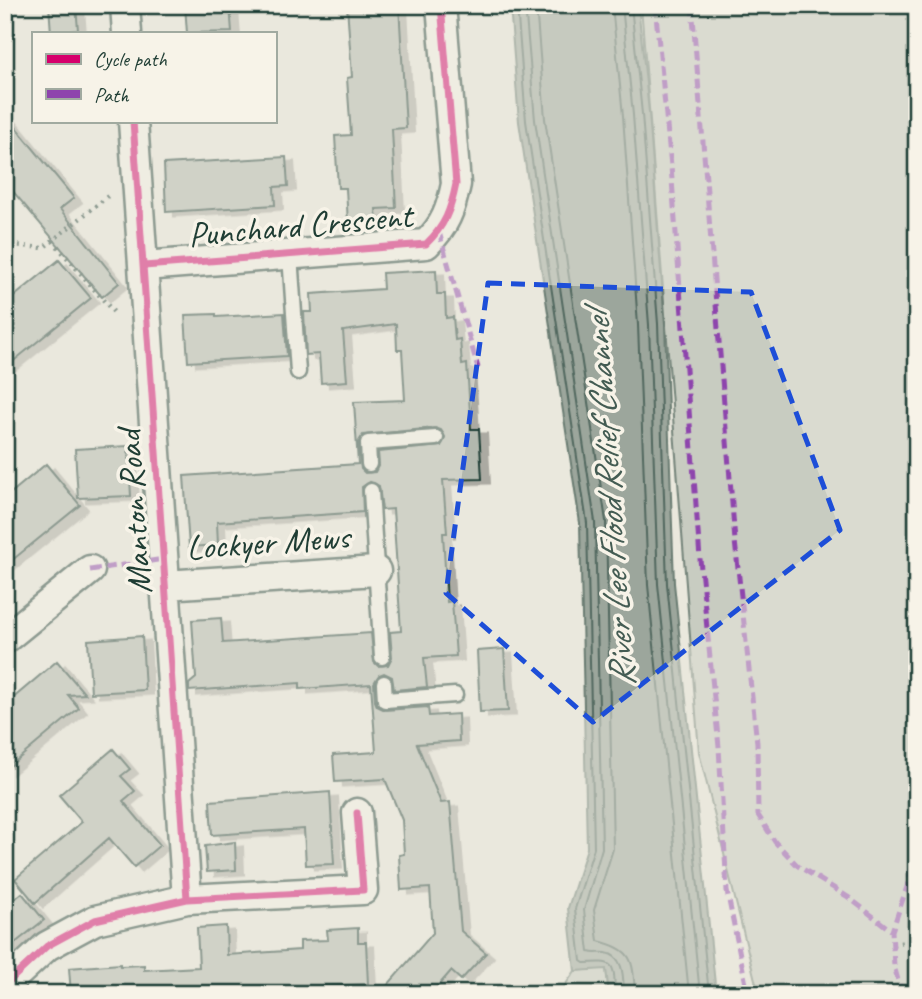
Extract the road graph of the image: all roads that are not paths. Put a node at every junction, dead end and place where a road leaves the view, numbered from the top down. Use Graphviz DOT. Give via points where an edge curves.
graph roads {
  1 [pos="125,5"];
  2 [pos="441,5"];
  3 [pos="127,32"];
  4 [pos="133,122"];
  5 [pos="290,255"];
  6 [pos="144,266"];
  7 [pos="298,372"];
  8 [pos="436,438"];
  9 [pos="369,464"];
  10 [pos="371,491"];
  11 [pos="90,570"];
  12 [pos="376,571"];
  13 [pos="165,585"];
  14 [pos="5,639"];
  15 [pos="382,657"];
  16 [pos="384,683"];
  17 [pos="455,695"];
  18 [pos="357,813"];
  19 [pos="187,899"];
  20 [pos="5,985"];
  1 -- 3 [label="street"];
  2 -- 5 [label="street, Punchard Crescent" via="456,184 439,232 426,244"];
  4 -- 6 [label="street, Manton Road"];
  5 -- 6 [label="street, Punchard Crescent"];
  5 -- 7 [label="lane"];
  6 -- 13 [label="street, Manton Road"];
  8 -- 9 [label="lane" via="368,443"];
  10 -- 12 [label="lane"];
  11 -- 14 [label="street"];
  12 -- 13 [label="street, Lockyer Mews"];
  12 -- 15 [label="lane"];
  13 -- 19 [label="street, Manton Road"];
  16 -- 17 [label="lane" via="385,700"];
  18 -- 19 [label="street" via="363,890"];
  19 -- 20 [label="street" via="95,920 47,946"];
}
